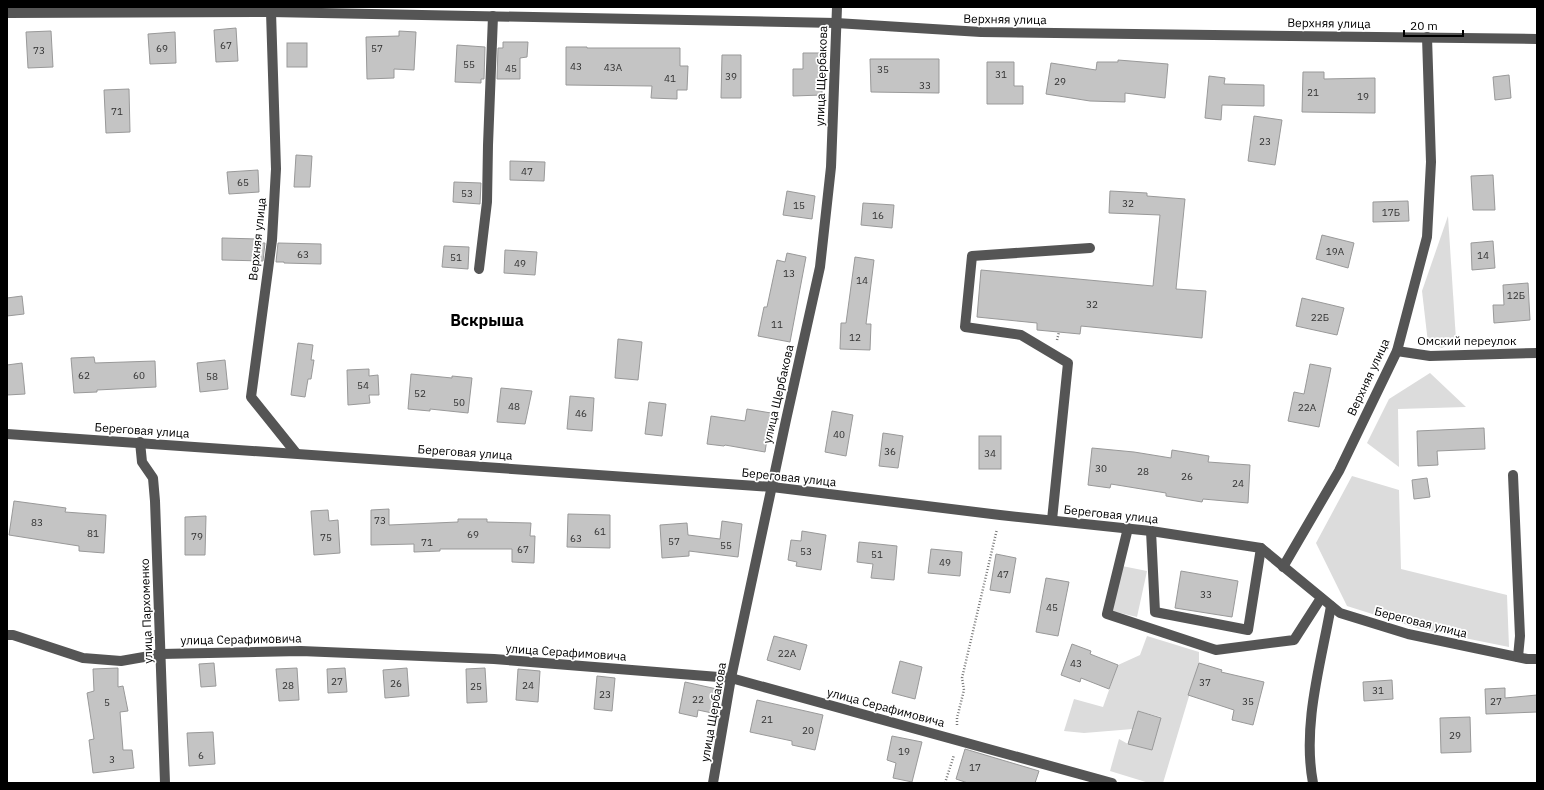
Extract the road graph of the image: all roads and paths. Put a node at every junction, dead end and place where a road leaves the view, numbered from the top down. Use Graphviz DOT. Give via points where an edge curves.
graph roads {
  1 [pos="837,7"];
  2 [pos="271,12"];
  3 [pos="7,13"];
  4 [pos="493,16"];
  5 [pos="836,23"];
  6 [pos="1428,37"];
  7 [pos="1537,39"];
  8 [pos="1090,248"];
  9 [pos="479,269"];
  10 [pos="1397,352"];
  11 [pos="1537,353"];
  12 [pos="7,434"];
  13 [pos="140,442"];
  14 [pos="296,453"];
  15 [pos="1513,475"];
  16 [pos="772,487"];
  17 [pos="1000,515"];
  18 [pos="1052,520"];
  19 [pos="1128,528"];
  20 [pos="1151,531"];
  21 [pos="1260,548"];
  22 [pos="1283,567"];
  23 [pos="1321,598"];
  24 [pos="1331,606"];
  25 [pos="7,636"];
  26 [pos="161,654"];
  27 [pos="1518,657"];
  28 [pos="1537,659"];
  29 [pos="732,678"];
  30 [pos="959,740"];
  31 [pos="165,783"];
  32 [pos="713,783"];
  33 [pos="945,783"];
  34 [pos="1112,783"];
  35 [pos="1313,783"];
  1 -- 5 [label="street, улица Щербакова"];
  2 -- 3 [label="street, Верхняя улица"];
  2 -- 4 [label="street, Верхняя улица"];
  2 -- 14 [label="street, Верхняя улица" via="276,169 272,240 251,397"];
  4 -- 5 [label="street, Верхняя улица"];
  4 -- 9 [label="street" via="487,202"];
  5 -- 6 [label="street, Верхняя улица" via="981,32"];
  5 -- 16 [label="street, улица Щербакова" via="831,167 820,267"];
  6 -- 7 [label="street, Верхняя улица"];
  6 -- 10 [label="street, Верхняя улица" via="1431,162 1427,237"];
  8 -- 18 [label="street" via="972,256 965,327 1021,336 1068,363"];
  10 -- 11 [label="street, Омский переулок" via="1430,356"];
  10 -- 22 [label="street, Верхняя улица" via="1338,471"];
  12 -- 13 [label="street, Береговая улица"];
  13 -- 14 [label="street, Береговая улица"];
  13 -- 26 [label="street, улица Пархоменко" via="142,462 152,478"];
  14 -- 16 [label="street, Береговая улица"];
  15 -- 27 [label="street" via="1520,636"];
  16 -- 17 [label="street, Береговая улица"];
  16 -- 29 [label="street, улица Щербакова"];
  17 -- 18 [label="street, Береговая улица"];
  17 -- 30 [label="path" via="962,678 964,690 956,718"];
  18 -- 19 [label="street, Береговая улица"];
  19 -- 20 [label="street, Береговая улица"];
  19 -- 23 [label="street" via="1107,614 1216,650 1294,640"];
  20 -- 21 [label="street, Береговая улица"];
  20 -- 21 [label="street" via="1155,612 1248,630"];
  21 -- 22 [label="street, Береговая улица"];
  22 -- 23 [label="street, Береговая улица"];
  23 -- 24 [label="street, Береговая улица"];
  24 -- 27 [label="street, Береговая улица" via="1340,613 1408,634"];
  24 -- 35 [label="street" via="1310,721"];
  25 -- 26 [label="street, улица Серафимовича" via="13,635 83,658 121,661"];
  26 -- 29 [label="street, улица Серафимовича" via="309,651 494,659"];
  26 -- 31 [label="street, улица Пархоменко"];
  27 -- 28 [label="street, Береговая улица"];
  29 -- 30 [label="street, улица Серафимовича"];
  29 -- 32 [label="street, улица Щербакова"];
  30 -- 33 [label="path"];
  30 -- 34 [label="street, улица Серафимовича"];
}
